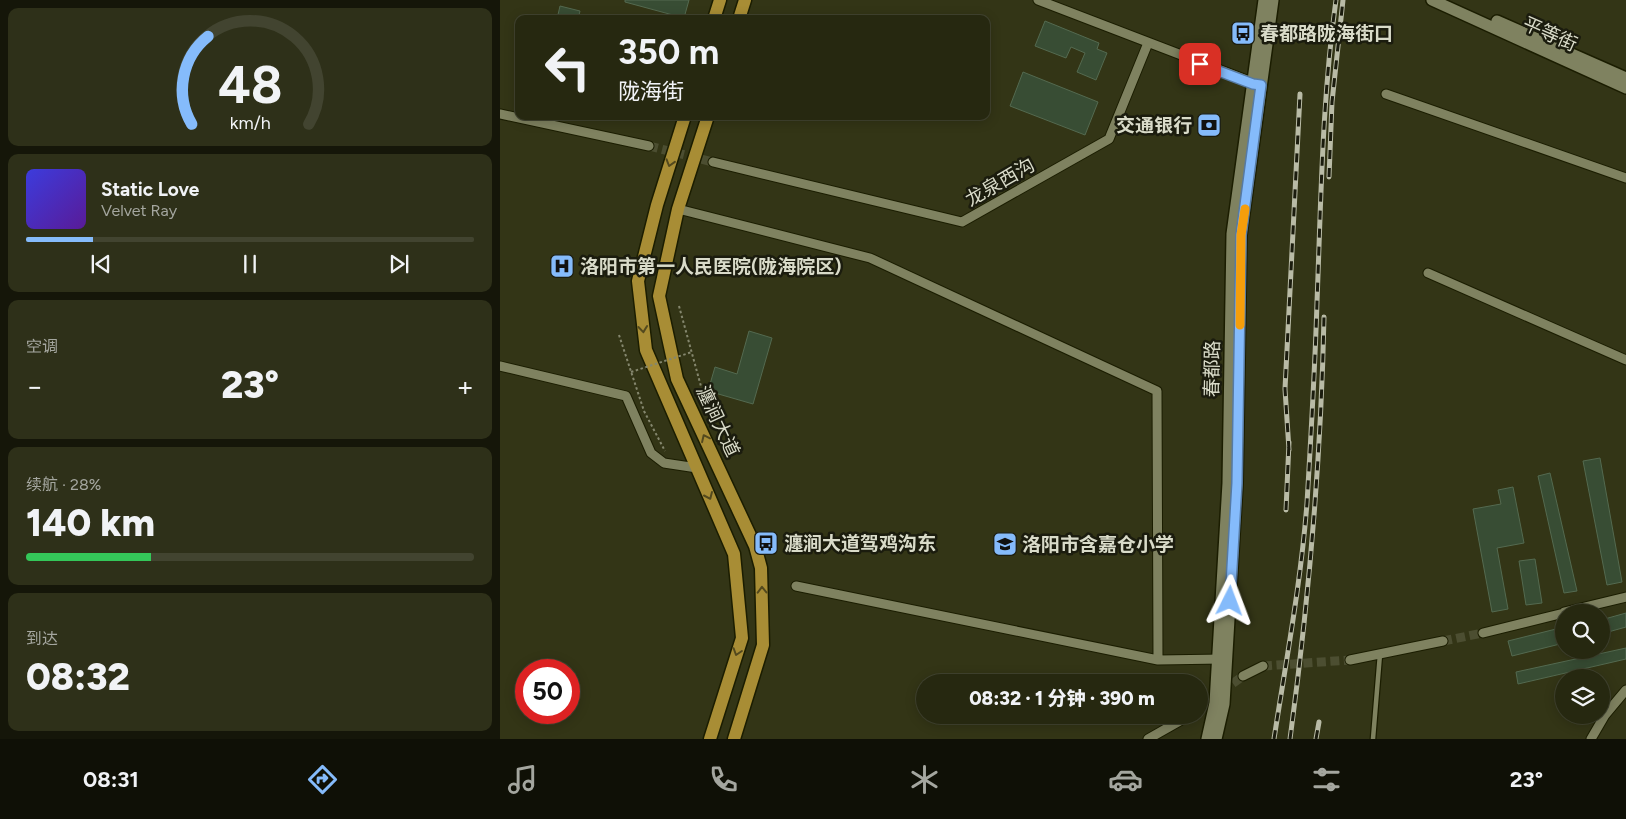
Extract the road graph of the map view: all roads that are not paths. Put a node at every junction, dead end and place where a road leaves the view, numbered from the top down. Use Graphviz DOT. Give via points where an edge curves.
graph roads {
  1 [pos="720,0"];
  2 [pos="745,0"];
  3 [pos="1038,0"];
  4 [pos="1264,0"];
  5 [pos="1273,0"];
  6 [pos="1432,0"];
  7 [pos="1450,0"];
  8 [pos="715,15"];
  9 [pos="740,15"];
  10 [pos="1148,43"];
  11 [pos="1626,78"];
  12 [pos="1257,84"];
  13 [pos="1626,88"];
  14 [pos="1386,94"];
  15 [pos="500,114"];
  16 [pos="515,117"];
  17 [pos="528,120"];
  18 [pos="683,120"];
  19 [pos="707,120"];
  20 [pos="649,146"];
  21 [pos="713,162"];
  22 [pos="1626,178"];
  23 [pos="678,209"];
  24 [pos="1428,273"];
  25 [pos="1626,360"];
  26 [pos="500,366"];
  27 [pos="697,468"];
  28 [pos="796,586"];
  29 [pos="1626,597"];
  30 [pos="1597,604"];
  31 [pos="1555,614"];
  32 [pos="1483,633"];
  33 [pos="1443,641"];
  34 [pos="1380,654"];
  35 [pos="1222,659"];
  36 [pos="1158,660"];
  37 [pos="1350,660"];
  38 [pos="1263,666"];
  39 [pos="1243,676"];
  40 [pos="1626,690"];
  41 [pos="1174,724"];
  42 [pos="710,739"];
  43 [pos="734,739"];
  44 [pos="1148,739"];
  45 [pos="1207,739"];
  46 [pos="1216,739"];
  47 [pos="1373,739"];
  48 [pos="1591,739"];
  1 -- 8 [label="main road"];
  2 -- 9 [label="main road"];
  3 -- 10 [label="street"];
  4 -- 12 [label="main road, 春都路"];
  5 -- 12 [label="main road, 春都路"];
  6 -- 13 [label="main road, 平等街"];
  7 -- 11 [label="main road, 平等街"];
  10 -- 12 [label="street"];
  10 -- 21 [label="street, 龙泉西沟" via="1109,139 962,222"];
  12 -- 35 [label="main road, 春都路" via="1232,234"];
  14 -- 22 [label="street"];
  15 -- 16 [label="street"];
  17 -- 20 [label="street"];
  18 -- 27 [label="main road, 瀍涧大道, one-way" via="638,281 646,350"];
  19 -- 23 [label="main road, 瀍涧大道"];
  23 -- 36 [label="street" via="870,258 1157,391"];
  43 -- 23 [label="main road, 瀍涧大道, one-way" via="763,646 761,568 754,546 677,379 658,296"];
  24 -- 25 [label="street"];
  26 -- 27 [label="street" via="626,396 651,453 664,463"];
  27 -- 42 [label="main road, 瀍涧大道, one-way" via="734,554 742,638"];
  28 -- 36 [label="street"];
  29 -- 30 [label="street"];
  31 -- 32 [label="street"];
  33 -- 34 [label="street"];
  34 -- 37 [label="street"];
  34 -- 47 [label="lane"];
  35 -- 36 [label="street"];
  35 -- 45 [label="main road, 春都路"];
  35 -- 46 [label="main road, 春都路" via="1224,704"];
  38 -- 39 [label="street"];
  40 -- 48 [label="street" via="1605,715"];
  41 -- 44 [label="street"];
}
